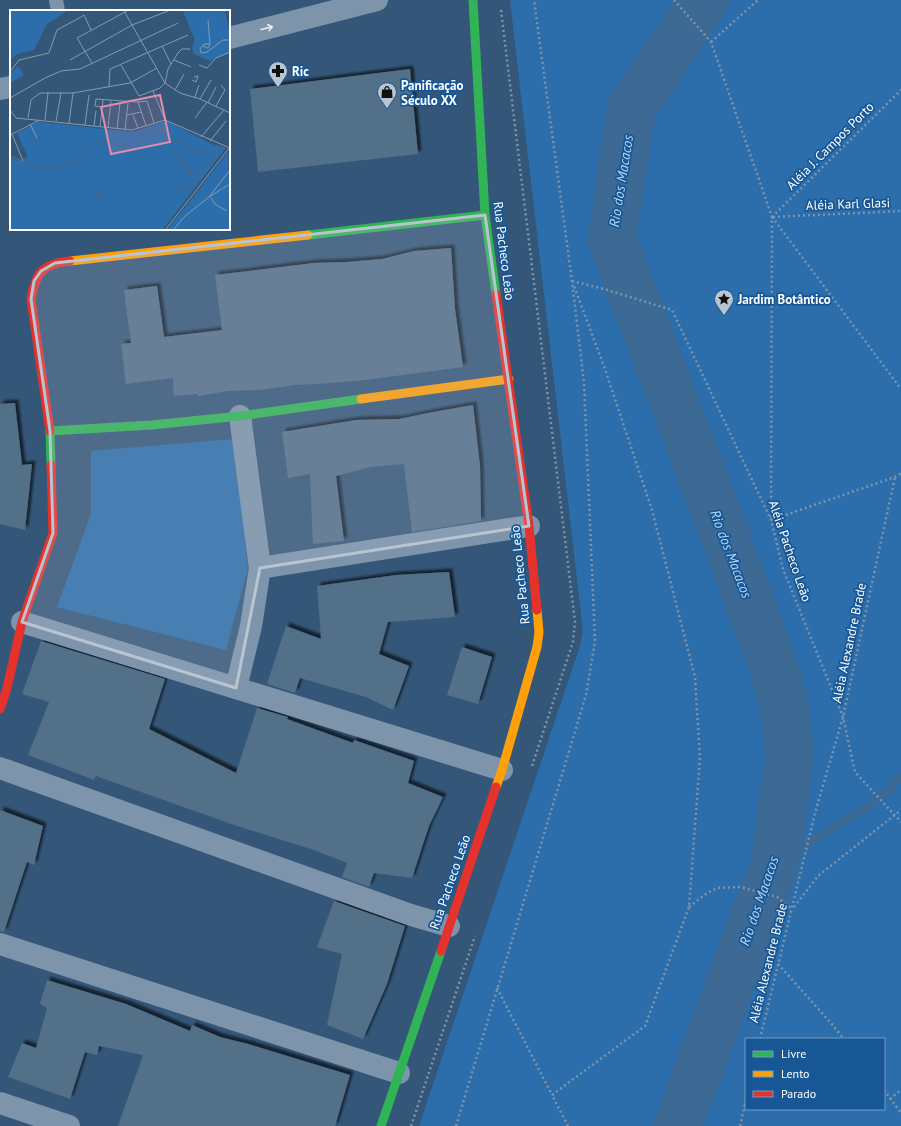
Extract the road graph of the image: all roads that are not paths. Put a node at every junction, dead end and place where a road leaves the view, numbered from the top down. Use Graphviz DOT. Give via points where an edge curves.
graph roads {
  1 [pos="56,0"];
  2 [pos="377,0"];
  3 [pos="473,0"];
  4 [pos="58,10"];
  5 [pos="230,38"];
  6 [pos="10,87"];
  7 [pos="0,89"];
  8 [pos="485,215"];
  9 [pos="508,379"];
  10 [pos="240,416"];
  11 [pos="50,431"];
  12 [pos="529,526"];
  13 [pos="260,568"];
  14 [pos="22,622"];
  15 [pos="236,688"];
  16 [pos="0,710"];
  17 [pos="0,768"];
  18 [pos="502,770"];
  19 [pos="449,926"];
  20 [pos="0,944"];
  21 [pos="399,1073"];
  22 [pos="0,1103"];
  23 [pos="69,1126"];
  24 [pos="382,1126"];
  1 -- 4 [label="lane"];
  5 -- 2 [label="street, one-way"];
  3 -- 8 [label="street, Rua Pacheco Leão"];
  6 -- 7 [label="street"];
  8 -- 9 [label="street, Rua Pacheco Leão"];
  8 -- 11 [label="street" via="55,263 41,271 34,281 30,299"];
  9 -- 10 [label="street"];
  9 -- 12 [label="street, Rua Pacheco Leão"];
  10 -- 11 [label="street" via="152,426"];
  10 -- 13 [label="street"];
  11 -- 14 [label="street" via="53,533"];
  12 -- 13 [label="street"];
  12 -- 18 [label="street, Rua Pacheco Leão" via="539,632"];
  13 -- 15 [label="street" via="251,626"];
  14 -- 15 [label="street"];
  14 -- 16 [label="street"];
  15 -- 18 [label="street"];
  17 -- 19 [label="street"];
  18 -- 19 [label="street, Rua Pacheco Leão"];
  19 -- 21 [label="street, Rua Pacheco Leão"];
  20 -- 21 [label="street"];
  21 -- 24 [label="street, Rua Pacheco Leão"];
  22 -- 23 [label="street"];
}
